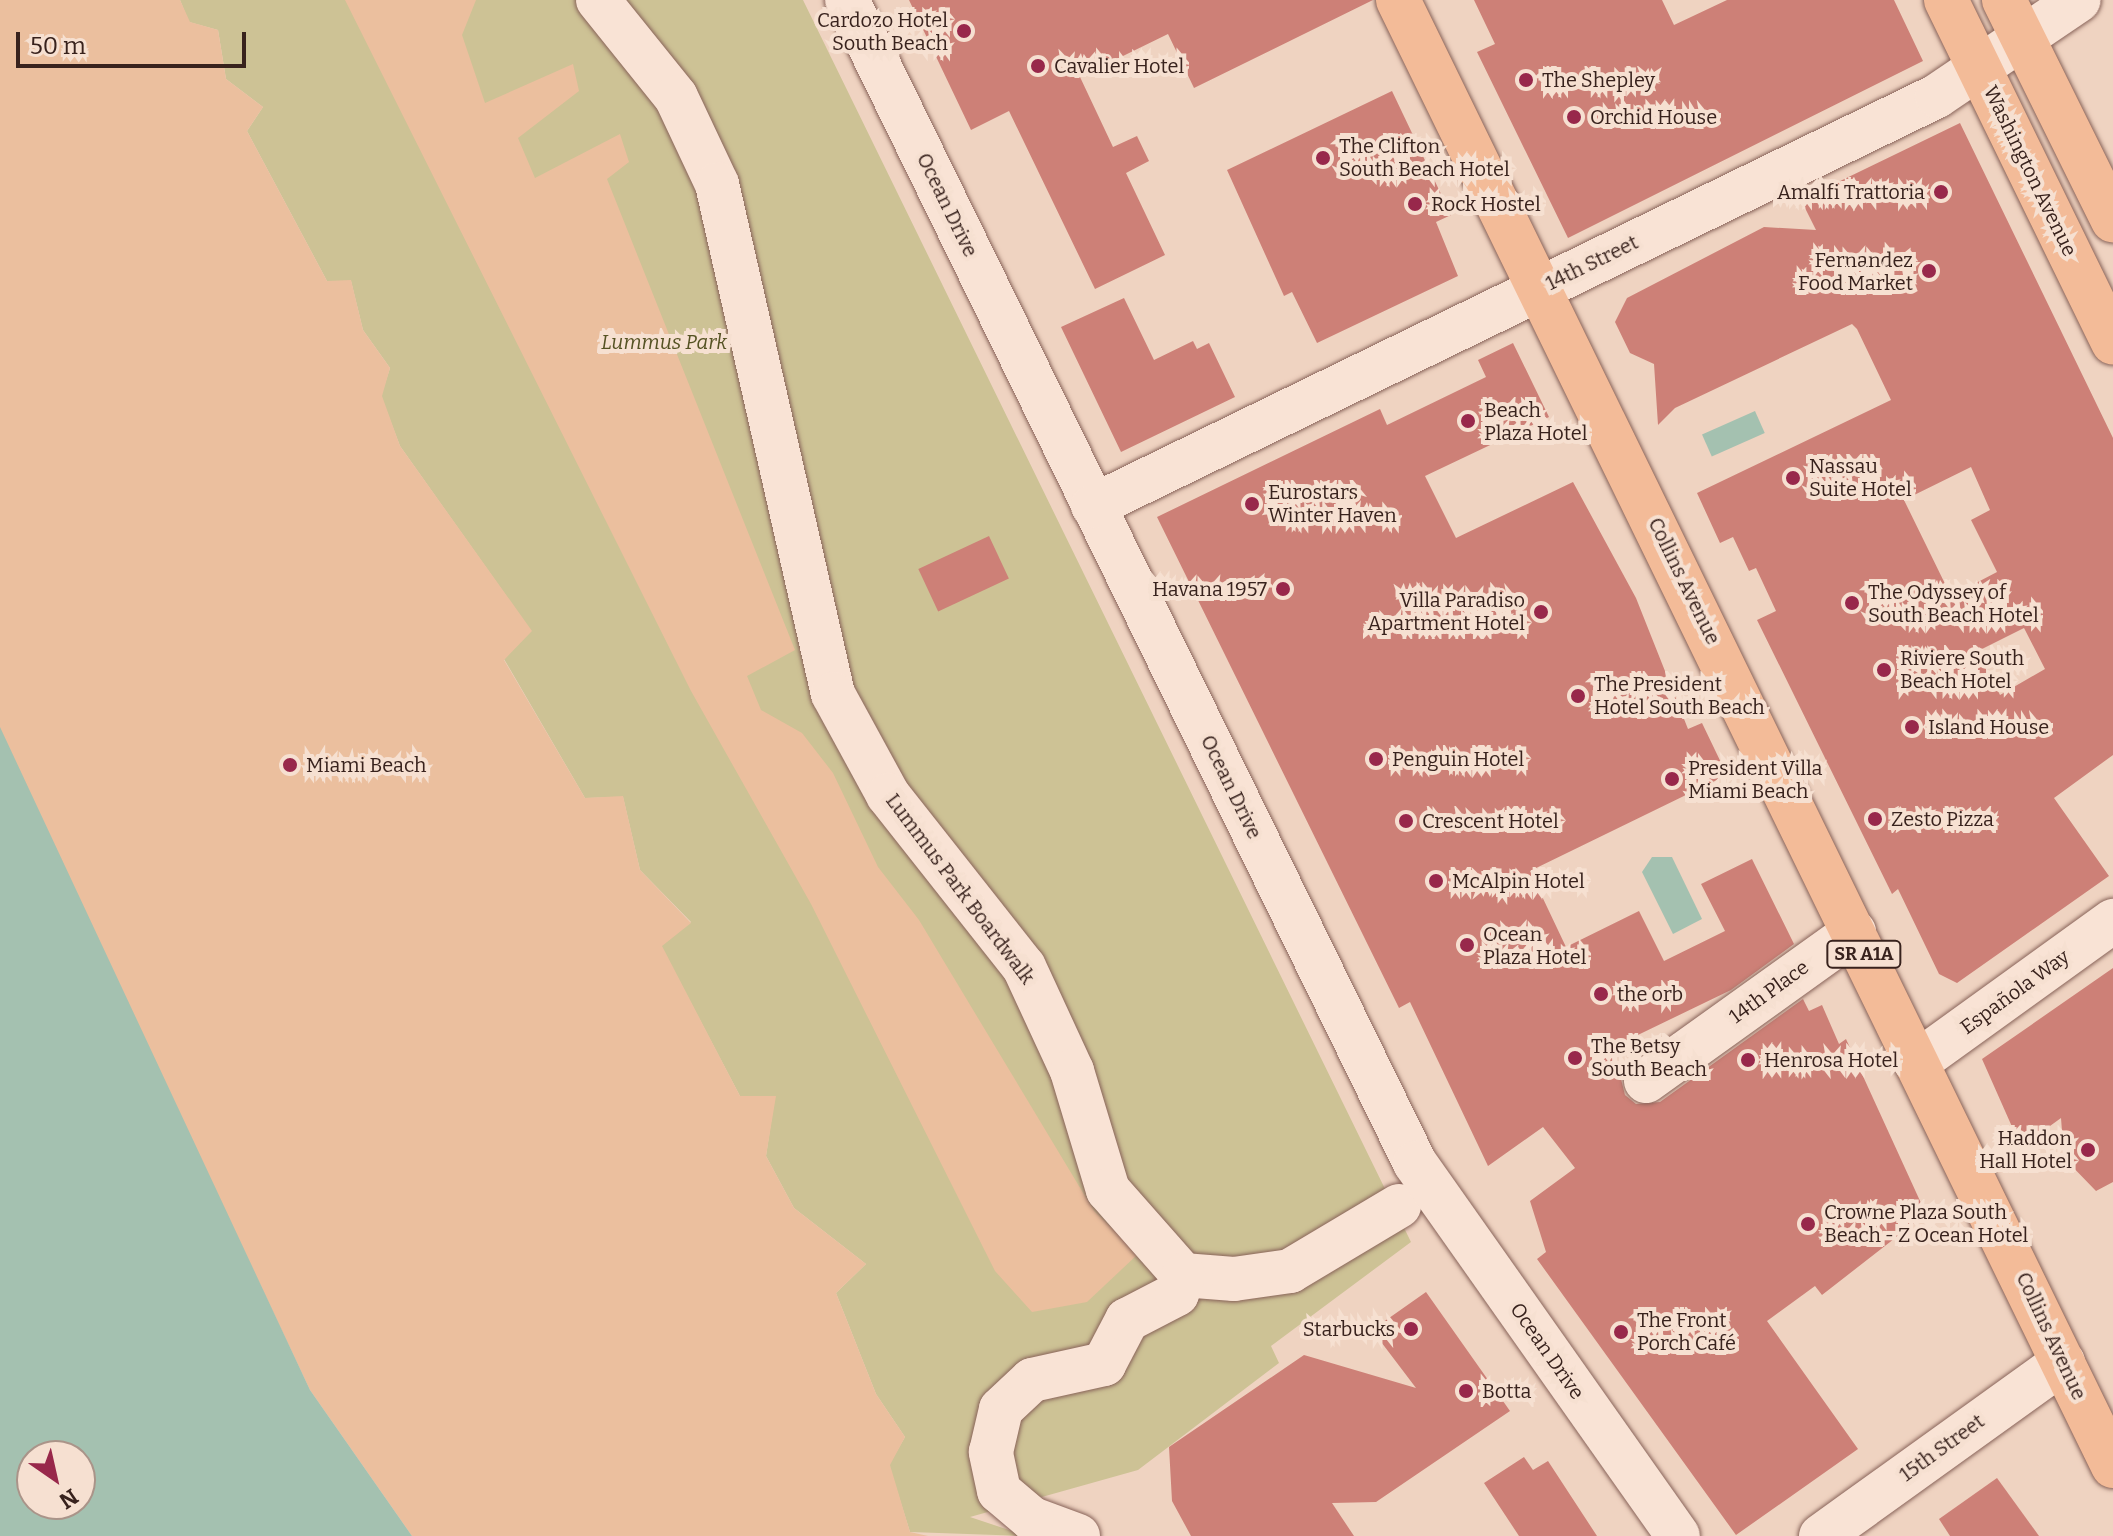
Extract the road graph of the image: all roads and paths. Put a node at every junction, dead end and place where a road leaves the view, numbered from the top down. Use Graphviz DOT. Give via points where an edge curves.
graph roads {
  1 [pos="598,0"];
  2 [pos="847,0"];
  3 [pos="1398,0"];
  4 [pos="1946,0"];
  5 [pos="2004,0"];
  6 [pos="2079,0"];
  7 [pos="2024,40"];
  8 [pos="1980,69"];
  9 [pos="2113,221"];
  10 [pos="1540,288"];
  11 [pos="2113,342"];
  12 [pos="1093,506"];
  13 [pos="2113,921"];
  14 [pos="1854,932"];
  15 [pos="1916,1063"];
  16 [pos="1646,1081"];
  17 [pos="1399,1206"];
  18 [pos="1183,1275"];
  19 [pos="2063,1362"];
  20 [pos="2113,1466"];
  21 [pos="1078,1536"];
  22 [pos="1678,1536"];
  23 [pos="1821,1536"];
  1 -- 18 [label="street, Lummus Park Boardwalk" via="676,97 717,184 833,694 888,795 1024,967 1072,1071 1108,1190"];
  2 -- 12 [label="street, Ocean Drive"];
  3 -- 10 [label="main road, Collins Avenue / SR A1A"];
  4 -- 8 [label="main road, Washington Avenue"];
  5 -- 7 [label="main road"];
  6 -- 7 [label="street, 14th Street"];
  7 -- 8 [label="street, 14th Street"];
  7 -- 9 [label="main road"];
  8 -- 10 [label="street, 14th Street"];
  8 -- 11 [label="main road, Washington Avenue"];
  10 -- 12 [label="street, 14th Street"];
  10 -- 14 [label="main road, Collins Avenue / SR A1A"];
  12 -- 22 [label="street, Ocean Drive" via="1415,1163"];
  13 -- 15 [label="street, Española Way"];
  14 -- 15 [label="main road, Collins Avenue / SR A1A"];
  14 -- 16 [label="street, 14th Place"];
  15 -- 19 [label="main road, Collins Avenue / SR A1A"];
  17 -- 18 [label="street" via="1290,1271 1234,1279"];
  18 -- 21 [label="street" via="1177,1294 1127,1320 1104,1364 1032,1380 1001,1409 991,1452 999,1491 1032,1519"];
  19 -- 20 [label="main road, Collins Avenue / SR A1A"];
  19 -- 23 [label="street, 15th Street"];
}
